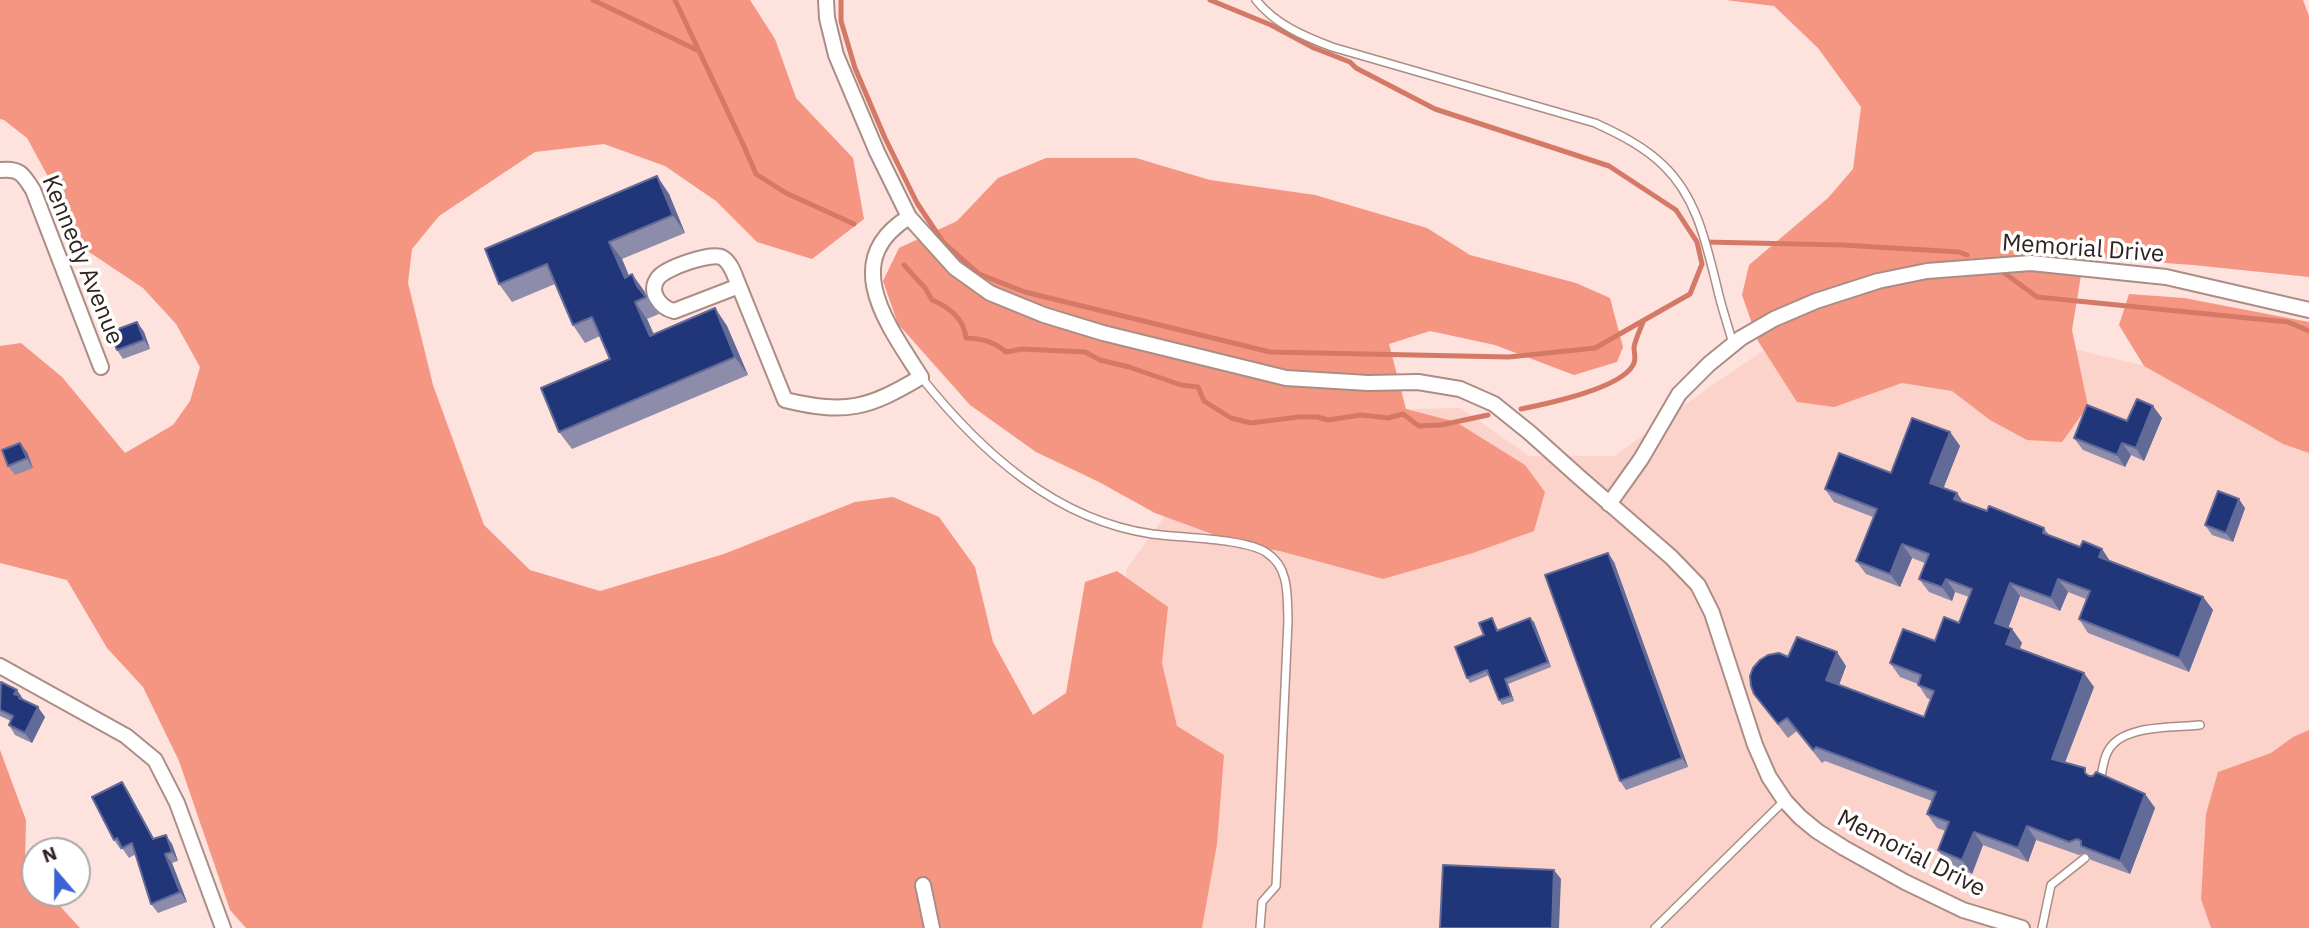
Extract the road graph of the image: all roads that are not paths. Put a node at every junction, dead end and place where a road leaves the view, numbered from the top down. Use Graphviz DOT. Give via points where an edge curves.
graph roads {
  1 [pos="826,0"];
  2 [pos="1256,0"];
  3 [pos="0,170"];
  4 [pos="909,216"];
  5 [pos="739,286"];
  6 [pos="2309,310"];
  7 [pos="1733,344"];
  8 [pos="101,367"];
  9 [pos="921,377"];
  10 [pos="1609,504"];
  11 [pos="0,666"];
  12 [pos="2200,725"];
  13 [pos="2100,783"];
  14 [pos="1785,801"];
  15 [pos="2085,858"];
  16 [pos="923,885"];
  17 [pos="223,928"];
  18 [pos="932,928"];
  19 [pos="1260,928"];
  20 [pos="1655,928"];
  21 [pos="2022,928"];
  22 [pos="2042,928"];
  1 -- 4 [label="street, Memorial Drive" via="836,55"];
  2 -- 7 [label="lane" via="1275,19 1312,40 1595,123 1623,136 1662,164 1679,182 1702,229"];
  3 -- 8 [label="street, Kennedy Avenue" via="19,172 33,190"];
  4 -- 9 [label="street" via="883,238 874,258 872,281 895,337"];
  4 -- 10 [label="street, Memorial Drive" via="964,275 990,293 1044,315 1286,378 1418,382 1460,389 1494,404"];
  5 -- 5 [label="street" via="725,259 712,255 661,275 655,292 661,305 674,311"];
  5 -- 9 [label="street" via="785,400 855,407 883,399"];
  6 -- 7 [label="street, Memorial Drive" via="2166,277 2031,263 1978,266 1927,271 1853,289 1774,318"];
  7 -- 10 [label="street, Memorial Drive" via="1679,394"];
  9 -- 19 [label="lane" via="985,449 1067,507 1106,524 1150,534 1251,547 1267,553 1280,567 1286,581 1288,621 1276,886 1262,902"];
  10 -- 14 [label="street, Memorial Drive" via="1698,585 1712,613 1755,745"];
  11 -- 17 [label="street" via="127,736 155,760 177,803"];
  12 -- 13 [label="lane" via="2124,735 2107,752"];
  14 -- 20 [label="lane"];
  14 -- 21 [label="street, Memorial Drive" via="1817,831 1905,882 1963,910"];
  15 -- 22 [label="lane" via="2051,885"];
  16 -- 18 [label="street"];
}
